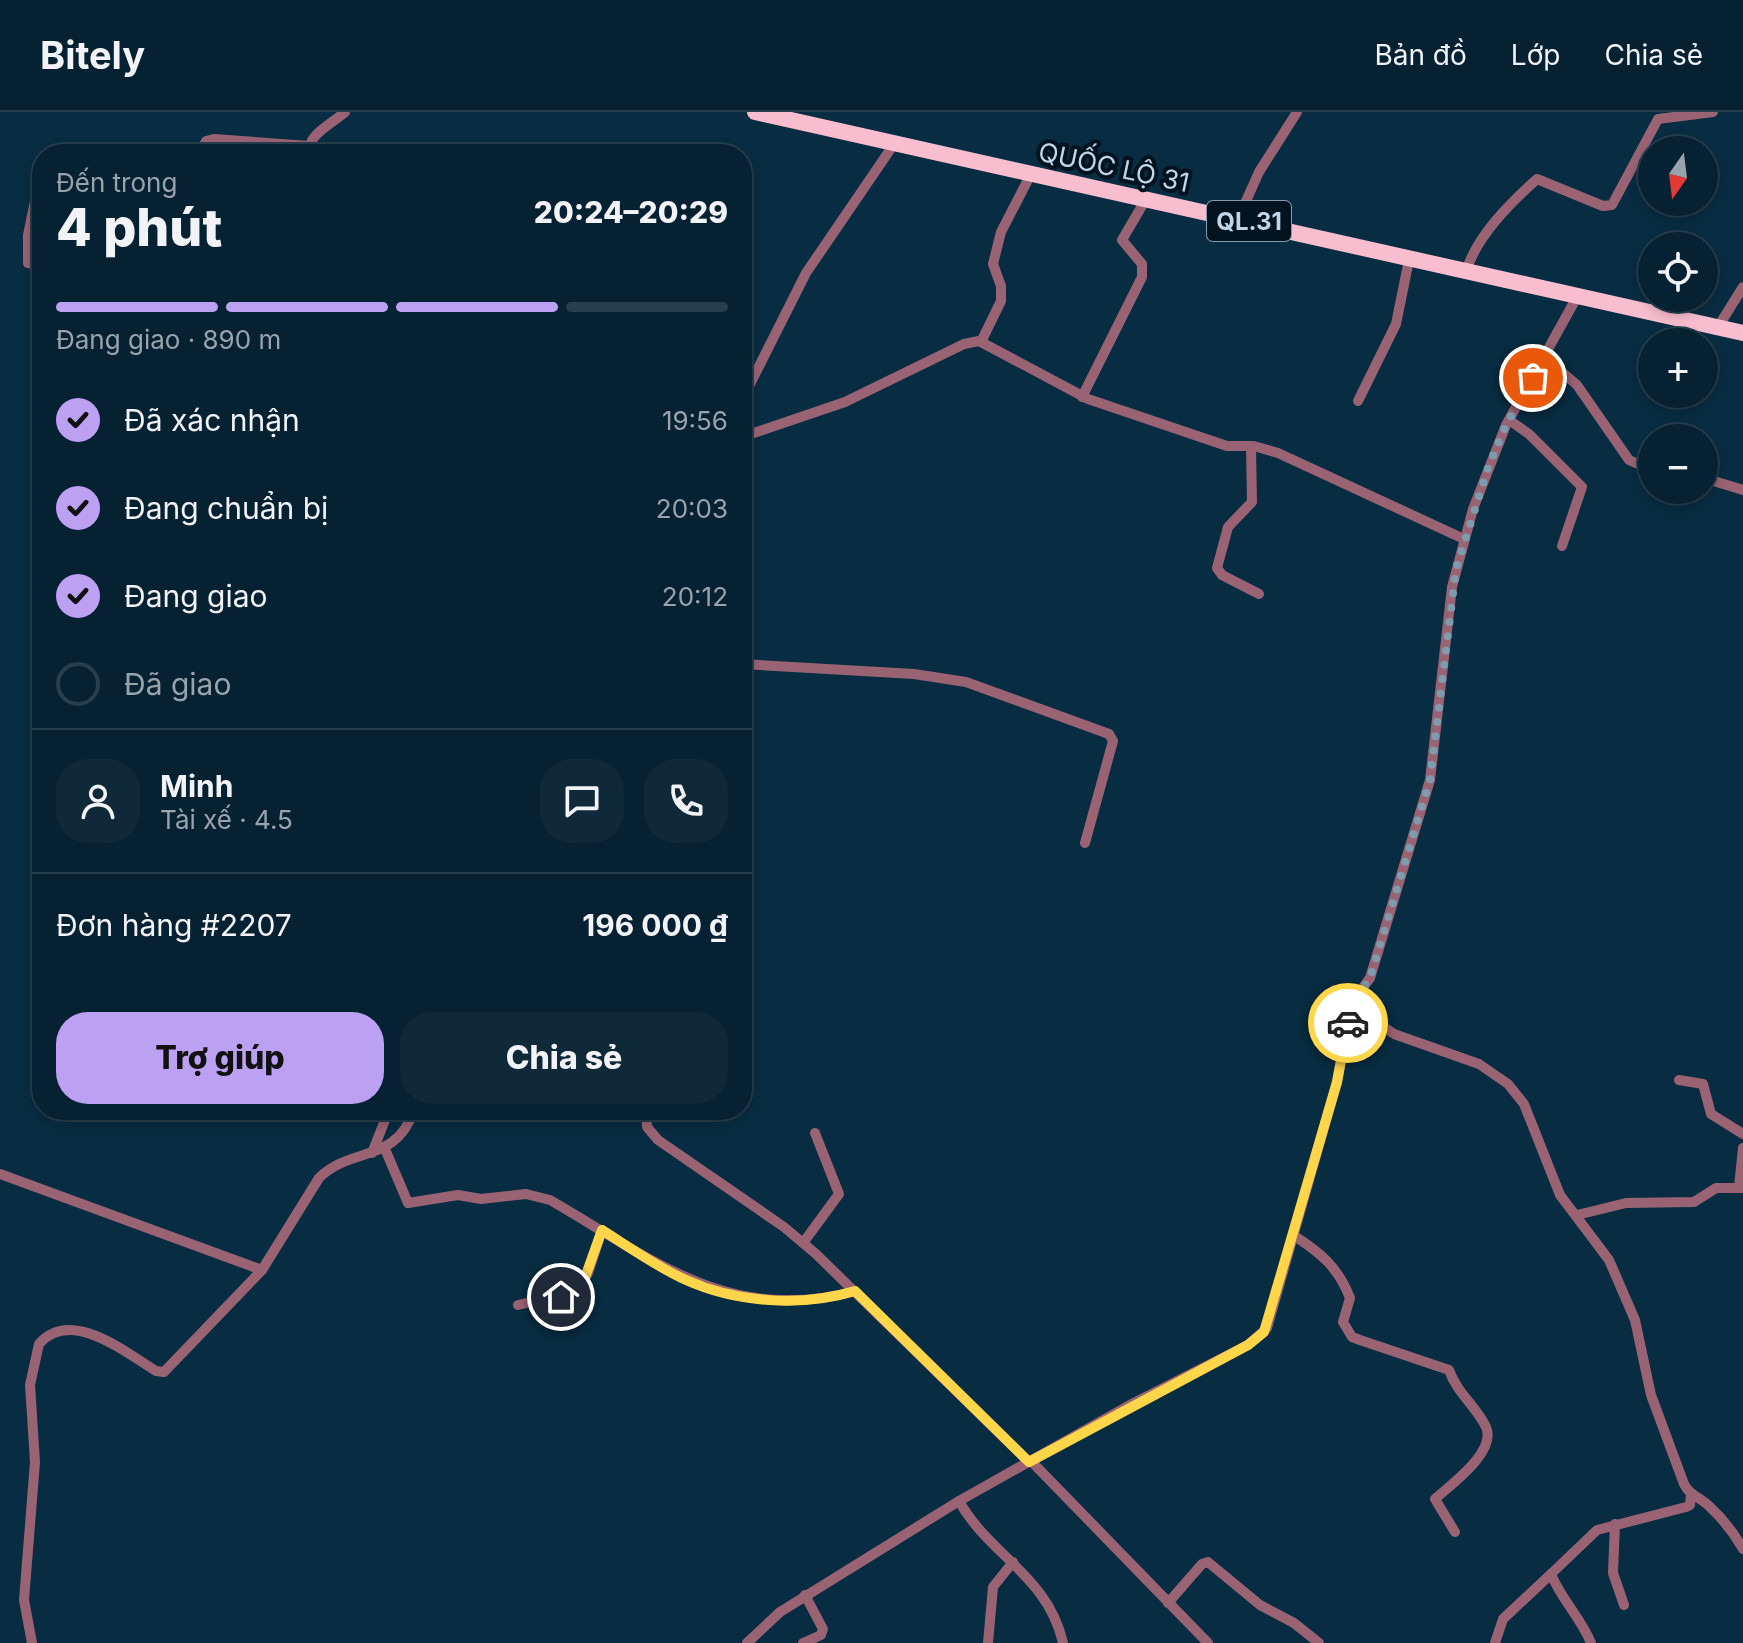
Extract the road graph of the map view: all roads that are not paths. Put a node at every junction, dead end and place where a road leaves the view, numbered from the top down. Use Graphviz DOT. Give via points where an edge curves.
graph roads {
  1 [pos="345,112"];
  2 [pos="755,112"];
  3 [pos="1297,112"];
  4 [pos="1713,112"];
  5 [pos="203,144"];
  6 [pos="255,144"];
  7 [pos="312,144"];
  8 [pos="894,144"];
  9 [pos="1031,174"];
  10 [pos="1146,199"];
  11 [pos="1238,219"];
  12 [pos="32,220"];
  13 [pos="1409,260"];
  14 [pos="32,265"];
  15 [pos="1466,272"];
  16 [pos="1743,287"];
  17 [pos="1578,295"];
  18 [pos="1718,327"];
  19 [pos="1743,333"];
  20 [pos="981,342"];
  21 [pos="1544,357"];
  22 [pos="752,380"];
  23 [pos="1082,397"];
  24 [pos="1358,401"];
  25 [pos="1509,420"];
  26 [pos="752,434"];
  27 [pos="1251,447"];
  28 [pos="1638,464"];
  29 [pos="1718,482"];
  30 [pos="1743,490"];
  31 [pos="1464,539"];
  32 [pos="1562,546"];
  33 [pos="1259,594"];
  34 [pos="752,665"];
  35 [pos="1085,843"];
  36 [pos="1351,1004"];
  37 [pos="1679,1080"];
  38 [pos="385,1120"];
  39 [pos="409,1120"];
  40 [pos="647,1120"];
  41 [pos="815,1133"];
  42 [pos="1743,1134"];
  43 [pos="1743,1148"];
  44 [pos="385,1149"];
  45 [pos="372,1153"];
  46 [pos="0,1174"];
  47 [pos="1741,1188"];
  48 [pos="1577,1215"];
  49 [pos="602,1230"];
  50 [pos="1293,1235"];
  51 [pos="803,1243"];
  52 [pos="262,1270"];
  53 [pos="855,1291"];
  54 [pos="518,1305"];
  55 [pos="1030,1461"];
  56 [pos="1691,1494"];
  57 [pos="959,1501"];
  58 [pos="1615,1524"];
  59 [pos="1455,1532"];
  60 [pos="1743,1549"];
  61 [pos="1013,1562"];
  62 [pos="1551,1574"];
  63 [pos="805,1595"];
  64 [pos="1168,1603"];
  65 [pos="1624,1605"];
  66 [pos="32,1643"];
  67 [pos="747,1643"];
  68 [pos="803,1643"];
  69 [pos="988,1643"];
  70 [pos="1063,1643"];
  71 [pos="1208,1643"];
  72 [pos="1319,1643"];
  73 [pos="1495,1643"];
  74 [pos="1591,1643"];
  1 -- 7 [label="street"];
  2 -- 8 [label="highway, QUỐC LỘ 31 / QL.31"];
  3 -- 11 [label="street"];
  4 -- 15 [label="street" via="1658,119 1612,205 1537,179 1475,248"];
  5 -- 6 [label="street" via="210,139"];
  8 -- 9 [label="highway, QUỐC LỘ 31 / QL.31"];
  8 -- 22 [label="street" via="806,273"];
  9 -- 10 [label="highway, QUỐC LỘ 31 / QL.31"];
  9 -- 20 [label="street" via="1001,232 993,264 1001,301"];
  10 -- 11 [label="highway, QUỐC LỘ 31 / QL.31"];
  10 -- 23 [label="street" via="1122,240 1142,264 1140,284"];
  11 -- 13 [label="highway, QUỐC LỘ 31 / QL.31"];
  12 -- 14 [label="street" via="27,249"];
  13 -- 15 [label="highway, QUỐC LỘ 31 / QL.31"];
  13 -- 24 [label="street" via="1396,324"];
  15 -- 17 [label="highway, QUỐC LỘ 31 / QL.31"];
  16 -- 18 [label="street"];
  17 -- 18 [label="highway, QUỐC LỘ 31 / QL.31"];
  17 -- 21 [label="street"];
  18 -- 19 [label="highway, QUỐC LỘ 31 / QL.31"];
  20 -- 23 [label="street"];
  20 -- 26 [label="street" via="964,344 845,402"];
  21 -- 25 [label="street"];
  21 -- 28 [label="street" via="1577,385 1629,460"];
  23 -- 27 [label="street" via="1227,446"];
  25 -- 31 [label="street"];
  25 -- 32 [label="street" via="1582,487"];
  27 -- 31 [label="street" via="1309,466"];
  27 -- 33 [label="street" via="1252,502 1228,527 1217,568"];
  29 -- 30 [label="street"];
  31 -- 36 [label="street" via="1450,599 1430,780 1370,978"];
  34 -- 35 [label="street" via="954,679 1109,734 1113,741"];
  36 -- 48 [label="street" via="1394,1034 1464,1057 1508,1084 1524,1104 1560,1195"];
  36 -- 50 [label="street" via="1337,1082"];
  37 -- 42 [label="street" via="1703,1084 1711,1114"];
  38 -- 45 [label="street"];
  39 -- 44 [label="street"];
  40 -- 51 [label="street" via="658,1140"];
  41 -- 51 [label="street" via="839,1194"];
  43 -- 47 [label="street"];
  44 -- 45 [label="street"];
  44 -- 49 [label="street" via="408,1203 454,1195 481,1199 526,1194 550,1200"];
  45 -- 52 [label="street" via="319,1178"];
  46 -- 52 [label="street"];
  47 -- 48 [label="street" via="1716,1188 1694,1202 1626,1203"];
  48 -- 56 [label="street" via="1609,1260 1635,1320 1651,1395"];
  49 -- 53 [label="street" via="683,1279 723,1291 794,1301"];
  49 -- 54 [label="street" via="578,1291"];
  50 -- 55 [label="street" via="1267,1328 1255,1341"];
  50 -- 59 [label="street" via="1336,1268 1350,1298 1343,1322 1352,1337 1449,1370 1457,1390 1486,1428 1486,1443 1473,1465 1435,1499"];
  51 -- 53 [label="street"];
  52 -- 66 [label="street" via="164,1372 77,1331 57,1332 39,1344 30,1385 35,1471 24,1606"];
  53 -- 55 [label="street"];
  55 -- 57 [label="street"];
  55 -- 64 [label="street"];
  56 -- 58 [label="street" via="1686,1507"];
  56 -- 60 [label="street" via="1708,1505"];
  57 -- 61 [label="street"];
  57 -- 63 [label="street"];
  58 -- 62 [label="street" via="1589,1535"];
  58 -- 65 [label="street" via="1613,1573"];
  61 -- 69 [label="street" via="993,1587"];
  61 -- 70 [label="street" via="1048,1601"];
  62 -- 73 [label="street" via="1503,1619"];
  62 -- 74 [label="street"];
  63 -- 67 [label="street"];
  63 -- 68 [label="street" via="823,1629"];
  64 -- 71 [label="street"];
  64 -- 72 [label="street" via="1208,1562 1260,1605"];
}
